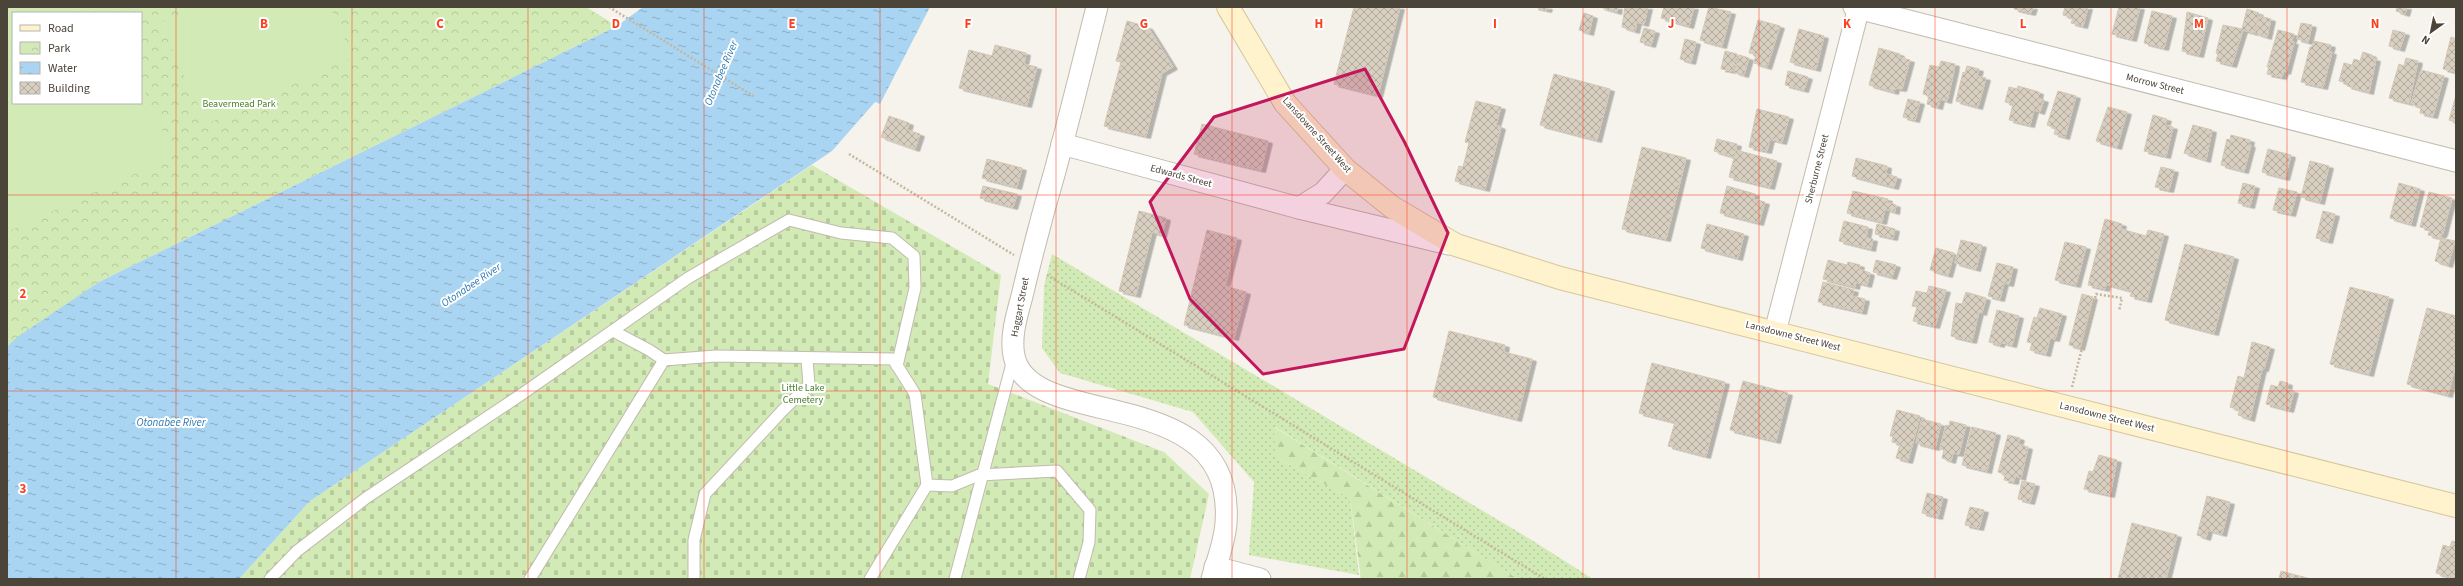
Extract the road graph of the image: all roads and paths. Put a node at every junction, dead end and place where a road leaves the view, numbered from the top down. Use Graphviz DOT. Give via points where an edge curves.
graph roads {
  1 [pos="608,7"];
  2 [pos="1097,7"];
  3 [pos="1228,7"];
  4 [pos="1858,7"];
  5 [pos="755,97"];
  6 [pos="1062,144"];
  7 [pos="849,154"];
  8 [pos="2456,161"];
  9 [pos="1345,168"];
  10 [pos="1299,208"];
  11 [pos="1456,245"];
  12 [pos="1029,264"];
  13 [pos="2119,311"];
  14 [pos="613,331"];
  15 [pos="1776,332"];
  16 [pos="1014,355"];
  17 [pos="806,359"];
  18 [pos="664,360"];
  19 [pos="897,366"];
  20 [pos="2072,387"];
  21 [pos="982,474"];
  22 [pos="927,485"];
  23 [pos="2456,506"];
  24 [pos="1214,573"];
  25 [pos="270,579"];
  26 [pos="530,579"];
  27 [pos="694,579"];
  28 [pos="870,579"];
  29 [pos="955,579"];
  30 [pos="1079,579"];
  31 [pos="1260,579"];
  32 [pos="1545,579"];
  1 -- 5 [label="path"];
  2 -- 6 [label="street, Haggart Street"];
  3 -- 9 [label="main road, Lansdowne Street West" via="1285,103"];
  4 -- 8 [label="street, Morrow Street"];
  4 -- 15 [label="street, Sherburne Street"];
  6 -- 10 [label="street, Edwards Street"];
  6 -- 12 [label="street, Haggart Street"];
  7 -- 12 [label="path"];
  9 -- 10 [label="street" via="1323,193"];
  9 -- 11 [label="main road, Lansdowne Street West" via="1392,208"];
  10 -- 11 [label="street, Edwards Street"];
  11 -- 15 [label="main road, Lansdowne Street West" via="1549,275"];
  12 -- 16 [label="street, Haggart Street" via="1014,330"];
  12 -- 32 [label="path"];
  13 -- 20 [label="path" via="2122,298 2096,294"];
  14 -- 18 [label="lane"];
  14 -- 19 [label="lane" via="688,278 789,220 841,233 892,238 914,256 915,288"];
  14 -- 25 [label="lane" via="366,498 297,551"];
  15 -- 23 [label="main road, Lansdowne Street West"];
  16 -- 21 [label="lane"];
  16 -- 24 [label="street, Haggart Street" via="1026,380 1036,386 1153,422 1186,437 1210,458 1223,482 1226,503 1226,525"];
  17 -- 18 [label="lane" via="716,356"];
  17 -- 19 [label="lane" via="893,359"];
  17 -- 27 [label="lane" via="809,385 782,410 705,494 694,540"];
  18 -- 26 [label="lane"];
  19 -- 22 [label="lane" via="915,394"];
  21 -- 22 [label="lane" via="952,486"];
  21 -- 29 [label="lane"];
  21 -- 30 [label="lane" via="1057,471 1090,510 1089,542"];
  22 -- 28 [label="lane"];
  24 -- 31 [label="street"];
}
